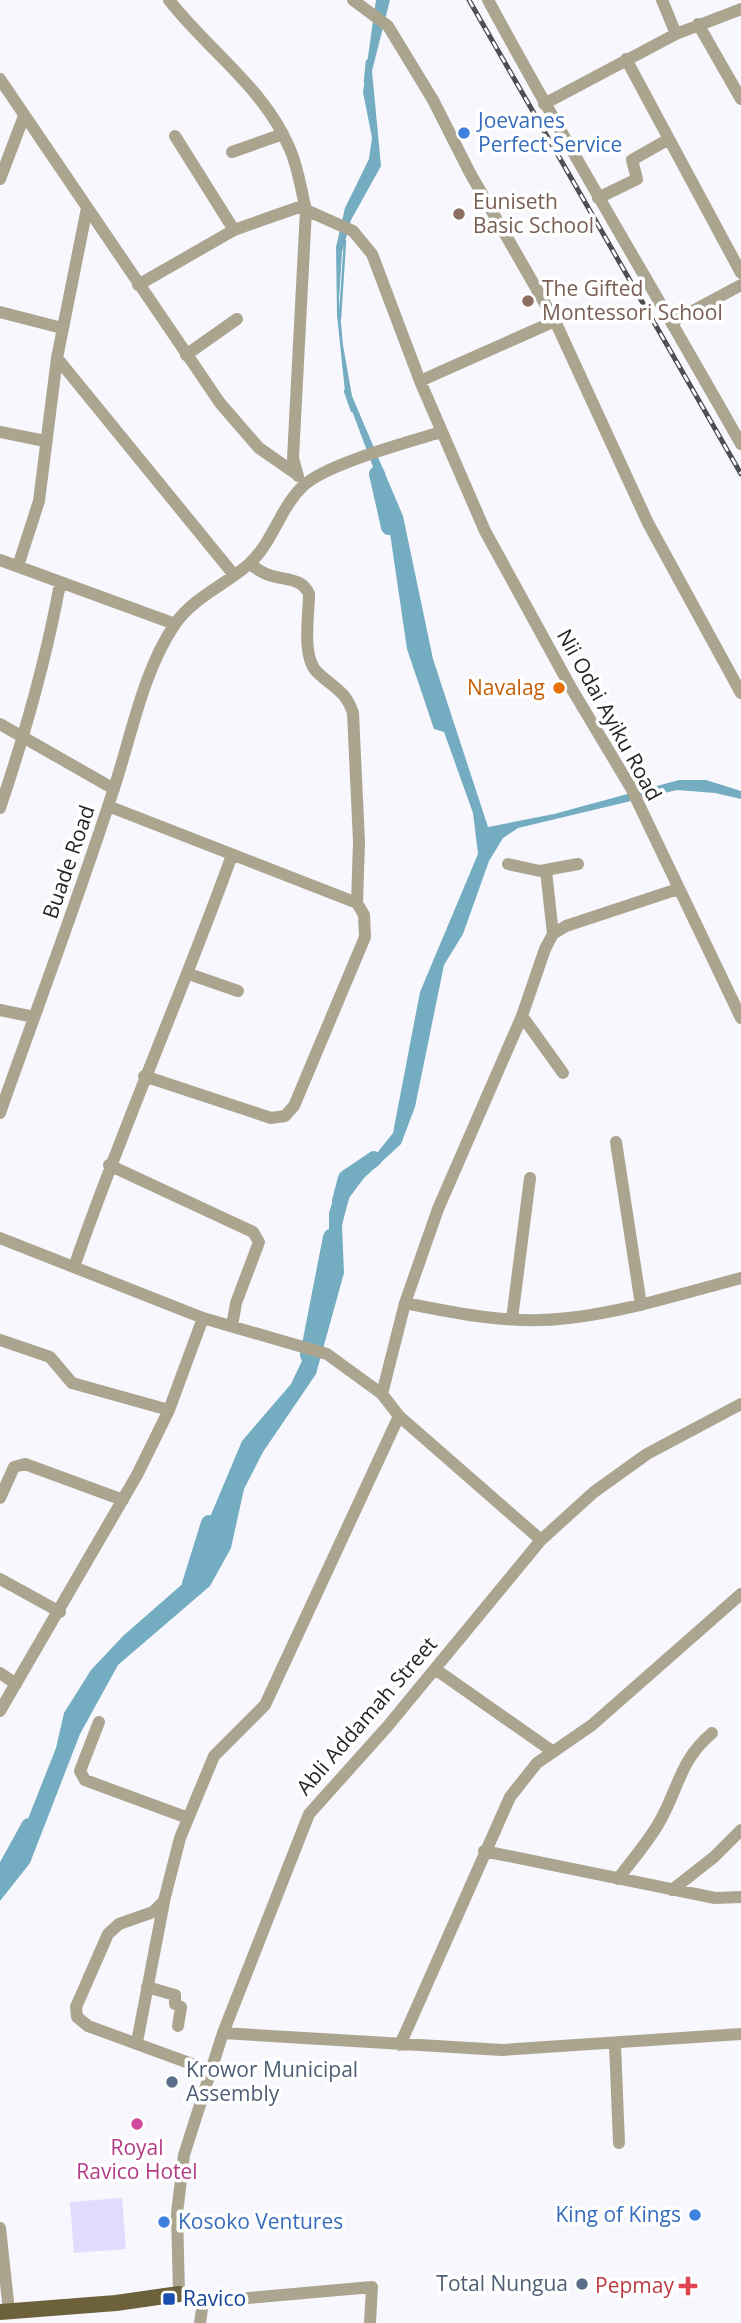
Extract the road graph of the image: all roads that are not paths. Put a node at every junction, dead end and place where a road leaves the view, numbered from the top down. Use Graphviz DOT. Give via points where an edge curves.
graph roads {
  1 [pos="169,0"];
  2 [pos="353,0"];
  3 [pos="488,0"];
  4 [pos="662,0"];
  5 [pos="741,9"];
  6 [pos="698,24"];
  7 [pos="676,34"];
  8 [pos="626,59"];
  9 [pos="0,79"];
  10 [pos="741,99"];
  11 [pos="544,104"];
  12 [pos="24,116"];
  13 [pos="283,134"];
  14 [pos="176,136"];
  15 [pos="670,139"];
  16 [pos="232,152"];
  17 [pos="0,179"];
  18 [pos="598,198"];
  19 [pos="306,207"];
  20 [pos="87,208"];
  21 [pos="234,230"];
  22 [pos="741,273"];
  23 [pos="138,285"];
  24 [pos="739,291"];
  25 [pos="0,312"];
  26 [pos="237,319"];
  27 [pos="555,321"];
  28 [pos="672,322"];
  29 [pos="62,328"];
  30 [pos="186,355"];
  31 [pos="57,358"];
  32 [pos="420,381"];
  33 [pos="0,432"];
  34 [pos="441,432"];
  35 [pos="45,440"];
  36 [pos="741,444"];
  37 [pos="295,473"];
  38 [pos="303,486"];
  39 [pos="0,560"];
  40 [pos="250,563"];
  41 [pos="18,566"];
  42 [pos="234,575"];
  43 [pos="60,584"];
  44 [pos="176,624"];
  45 [pos="741,693"];
  46 [pos="0,724"];
  47 [pos="24,737"];
  48 [pos="114,789"];
  49 [pos="108,806"];
  50 [pos="0,807"];
  51 [pos="232,856"];
  52 [pos="508,864"];
  53 [pos="578,864"];
  54 [pos="546,871"];
  55 [pos="678,889"];
  56 [pos="357,903"];
  57 [pos="553,934"];
  58 [pos="189,974"];
  59 [pos="238,990"];
  60 [pos="0,1010"];
  61 [pos="522,1016"];
  62 [pos="34,1017"];
  63 [pos="741,1018"];
  64 [pos="563,1073"];
  65 [pos="144,1076"];
  66 [pos="0,1113"];
  67 [pos="616,1142"];
  68 [pos="109,1165"];
  69 [pos="530,1178"];
  70 [pos="0,1238"];
  71 [pos="74,1267"];
  72 [pos="741,1278"];
  73 [pos="405,1303"];
  74 [pos="641,1306"];
  75 [pos="203,1318"];
  76 [pos="512,1319"];
  77 [pos="233,1326"];
  78 [pos="0,1340"];
  79 [pos="382,1394"];
  80 [pos="741,1404"];
  81 [pos="169,1410"];
  82 [pos="399,1416"];
  83 [pos="0,1498"];
  84 [pos="123,1500"];
  85 [pos="541,1540"];
  86 [pos="0,1579"];
  87 [pos="741,1594"];
  88 [pos="60,1612"];
  89 [pos="435,1669"];
  90 [pos="0,1673"];
  91 [pos="16,1684"];
  92 [pos="0,1711"];
  93 [pos="99,1722"];
  94 [pos="712,1733"];
  95 [pos="552,1751"];
  96 [pos="188,1818"];
  97 [pos="741,1830"];
  98 [pos="484,1851"];
  99 [pos="618,1879"];
  100 [pos="672,1889"];
  101 [pos="741,1897"];
  102 [pos="164,1901"];
  103 [pos="148,1987"];
  104 [pos="178,2026"];
  105 [pos="223,2034"];
  106 [pos="741,2034"];
  107 [pos="137,2042"];
  108 [pos="400,2045"];
  109 [pos="615,2045"];
  110 [pos="211,2071"];
  111 [pos="619,2143"];
  112 [pos="0,2228"];
  113 [pos="178,2294"];
  114 [pos="203,2302"];
  115 [pos="4,2311"];
  116 [pos="200,2323"];
  117 [pos="370,2323"];
  1 -- 13 [label="street" via="244,79"];
  2 -- 27 [label="street" via="388,26"];
  3 -- 11 [label="street"];
  4 -- 7 [label="street"];
  5 -- 6 [label="street"];
  6 -- 7 [label="street"];
  6 -- 10 [label="street"];
  7 -- 8 [label="street"];
  8 -- 11 [label="street"];
  8 -- 15 [label="street"];
  9 -- 12 [label="street"];
  11 -- 18 [label="street"];
  12 -- 17 [label="street"];
  12 -- 20 [label="street"];
  13 -- 16 [label="street"];
  13 -- 19 [label="street"];
  14 -- 21 [label="street"];
  15 -- 18 [label="street" via="632,160 637,178"];
  15 -- 22 [label="street"];
  18 -- 28 [label="street"];
  19 -- 21 [label="street"];
  19 -- 32 [label="street, Nii Odai Ayiku Road" via="353,231 372,254"];
  19 -- 37 [label="street"];
  20 -- 23 [label="street"];
  20 -- 29 [label="street"];
  21 -- 23 [label="street"];
  23 -- 30 [label="street"];
  24 -- 28 [label="street"];
  25 -- 29 [label="street"];
  26 -- 30 [label="street"];
  27 -- 32 [label="street"];
  27 -- 45 [label="street" via="648,523"];
  28 -- 36 [label="street"];
  29 -- 31 [label="street"];
  30 -- 37 [label="street" via="259,448"];
  31 -- 35 [label="street"];
  31 -- 42 [label="street"];
  32 -- 34 [label="street, Nii Odai Ayiku Road"];
  33 -- 35 [label="street"];
  34 -- 38 [label="street" via="320,474"];
  34 -- 55 [label="street, Nii Odai Ayiku Road" via="485,531 631,788"];
  35 -- 41 [label="street" via="38,501"];
  37 -- 38 [label="street"];
  38 -- 40 [label="street, Buade Road"];
  39 -- 41 [label="street"];
  40 -- 42 [label="street, Buade Road"];
  40 -- 56 [label="street" via="265,576 306,585 312,662 316,672 348,697 353,713 359,842"];
  41 -- 43 [label="street"];
  42 -- 44 [label="street, Buade Road" via="193,604"];
  43 -- 44 [label="street"];
  43 -- 47 [label="street"];
  44 -- 48 [label="street, Buade Road" via="146,687"];
  46 -- 47 [label="street"];
  47 -- 48 [label="street"];
  47 -- 50 [label="street"];
  48 -- 49 [label="street, Buade Road"];
  49 -- 51 [label="street"];
  49 -- 62 [label="street, Buade Road"];
  51 -- 56 [label="street"];
  51 -- 58 [label="street"];
  52 -- 54 [label="street"];
  53 -- 54 [label="street"];
  54 -- 57 [label="street"];
  55 -- 57 [label="street" via="585,918"];
  55 -- 63 [label="street, Nii Odai Ayiku Road"];
  56 -- 65 [label="street" via="364,915 365,937 294,1107 285,1116 271,1118"];
  57 -- 61 [label="street"];
  58 -- 59 [label="street"];
  58 -- 65 [label="street"];
  60 -- 62 [label="street"];
  61 -- 64 [label="street"];
  61 -- 73 [label="street" via="438,1209"];
  62 -- 66 [label="street, Buade Road"];
  65 -- 68 [label="street"];
  67 -- 74 [label="street"];
  68 -- 71 [label="street"];
  68 -- 77 [label="street" via="257,1236"];
  69 -- 76 [label="street"];
  70 -- 71 [label="street"];
  71 -- 75 [label="street"];
  72 -- 74 [label="street"];
  73 -- 76 [label="street"];
  73 -- 79 [label="street"];
  74 -- 76 [label="street" via="567,1318"];
  75 -- 77 [label="street"];
  75 -- 81 [label="street"];
  77 -- 79 [label="street" via="327,1354"];
  78 -- 81 [label="street" via="50,1357 72,1383"];
  79 -- 82 [label="street"];
  80 -- 85 [label="street, Abli Addamah Street" via="646,1454 594,1492"];
  81 -- 84 [label="street"];
  82 -- 85 [label="street"];
  82 -- 96 [label="street" via="265,1705 214,1756"];
  83 -- 84 [label="street" via="14,1467 25,1464"];
  84 -- 88 [label="street"];
  85 -- 89 [label="street, Abli Addamah Street"];
  86 -- 88 [label="street"];
  87 -- 95 [label="street" via="592,1725"];
  88 -- 91 [label="street"];
  89 -- 95 [label="street"];
  89 -- 105 [label="street, Abli Addamah Street" via="309,1814"];
  90 -- 91 [label="street"];
  91 -- 92 [label="street"];
  93 -- 96 [label="street" via="80,1771 85,1780"];
  94 -- 99 [label="street" via="694,1748 660,1822"];
  95 -- 98 [label="street" via="509,1797"];
  96 -- 102 [label="street"];
  97 -- 100 [label="street"];
  98 -- 99 [label="street"];
  98 -- 108 [label="street"];
  99 -- 100 [label="street"];
  100 -- 101 [label="street" via="715,1898"];
  102 -- 103 [label="street"];
  102 -- 107 [label="street" via="153,1912 119,1924 108,1934 76,2007 77,2017 88,2026"];
  103 -- 104 [label="street" via="175,1996 175,2004 181,2007"];
  103 -- 107 [label="street"];
  105 -- 108 [label="street"];
  105 -- 110 [label="street, Abli Addamah Street"];
  106 -- 109 [label="street"];
  107 -- 110 [label="street"];
  108 -- 109 [label="street" via="502,2050"];
  109 -- 111 [label="street"];
  110 -- 113 [label="street, Abli Addamah Street" via="184,2155 177,2213"];
  112 -- 115 [label="street"];
  113 -- 114 [label="street"];
  113 -- 115 [label="main road"];
  114 -- 116 [label="street"];
  114 -- 117 [label="street" via="372,2287"];
}
